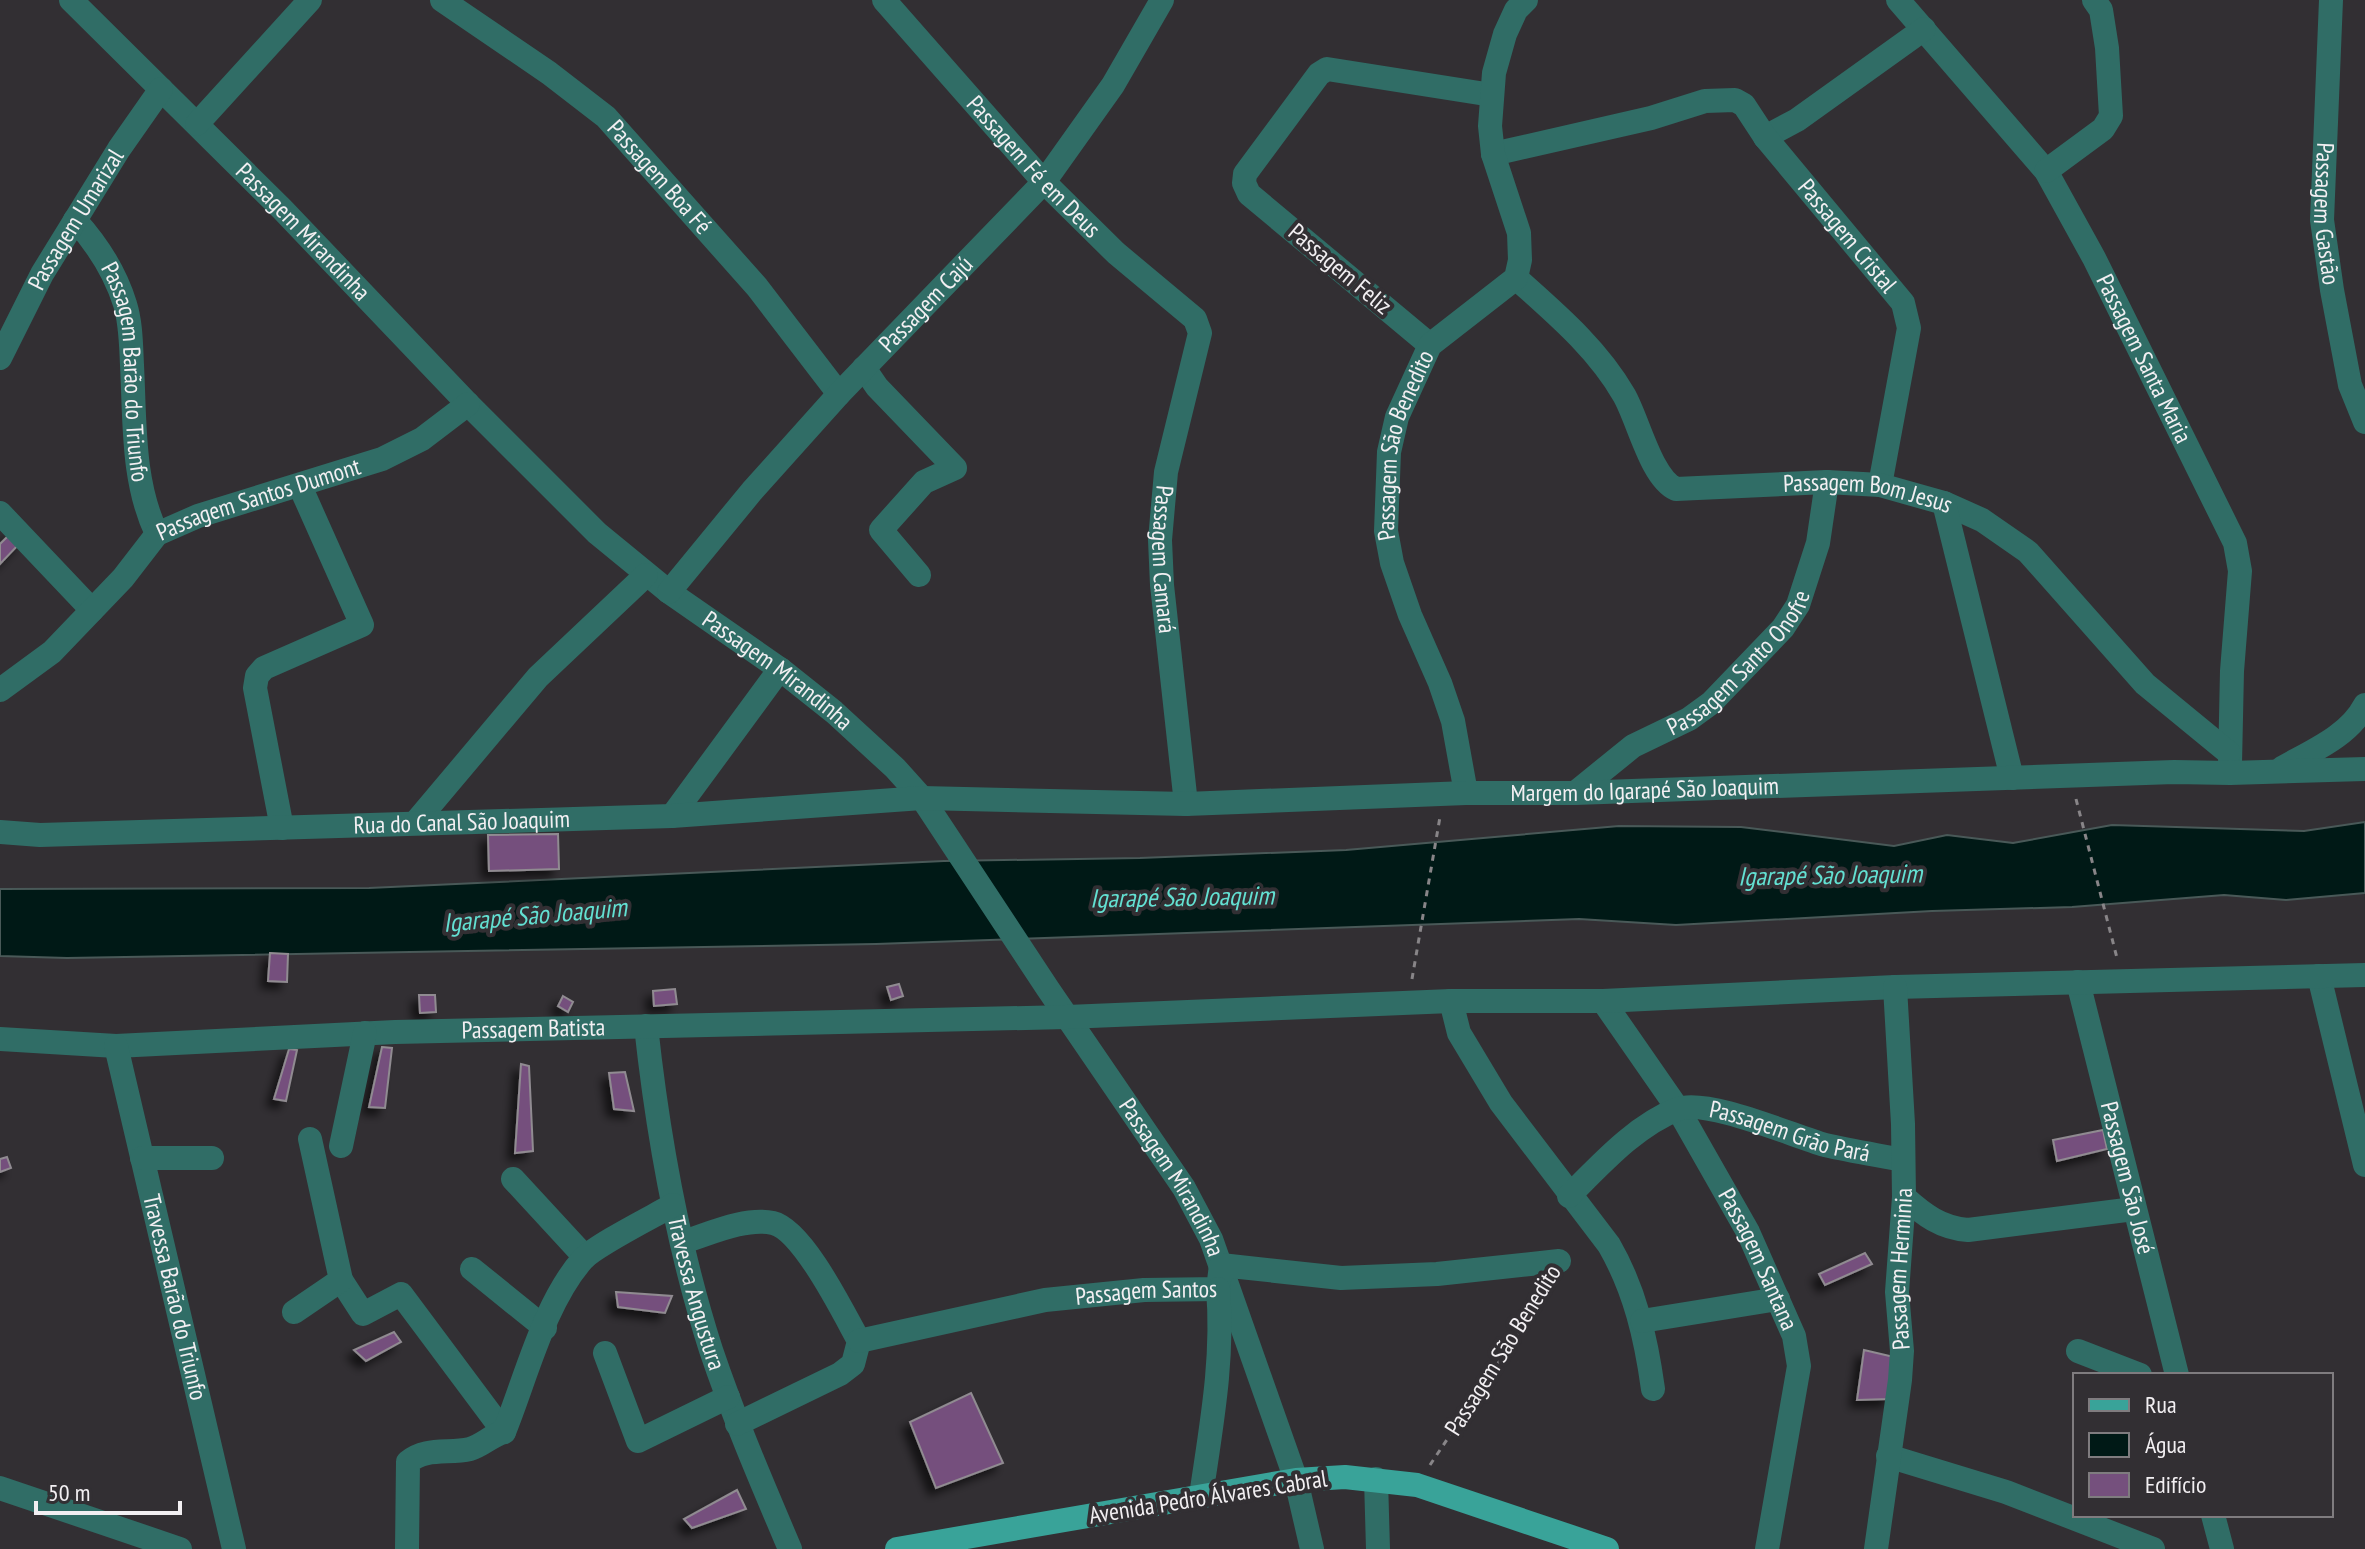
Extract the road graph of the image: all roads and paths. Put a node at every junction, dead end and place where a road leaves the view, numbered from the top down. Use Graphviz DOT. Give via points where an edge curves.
graph roads {
  1 [pos="71,0"];
  2 [pos="310,0"];
  3 [pos="442,0"];
  4 [pos="884,0"];
  5 [pos="1162,0"];
  6 [pos="1898,0"];
  7 [pos="2094,0"];
  8 [pos="2331,0"];
  9 [pos="1515,3"];
  10 [pos="1924,29"];
  11 [pos="161,89"];
  12 [pos="1492,95"];
  13 [pos="197,124"];
  14 [pos="1765,137"];
  15 [pos="1493,154"];
  16 [pos="2046,171"];
  17 [pos="1044,182"];
  18 [pos="75,220"];
  19 [pos="1516,278"];
  20 [pos="1195,319"];
  21 [pos="1430,345"];
  22 [pos="0,358"];
  23 [pos="864,368"];
  24 [pos="2358,383"];
  25 [pos="839,394"];
  26 [pos="468,404"];
  27 [pos="2365,422"];
  28 [pos="1827,482"];
  29 [pos="1880,485"];
  30 [pos="300,486"];
  31 [pos="1944,503"];
  32 [pos="0,513"];
  33 [pos="157,534"];
  34 [pos="646,575"];
  35 [pos="919,575"];
  36 [pos="669,592"];
  37 [pos="92,610"];
  38 [pos="780,669"];
  39 [pos="0,690"];
  40 [pos="2365,705"];
  41 [pos="2230,763"];
  42 [pos="2365,769"];
  43 [pos="2277,770"];
  44 [pos="2012,778"];
  45 [pos="1466,793"];
  46 [pos="1575,793"];
  47 [pos="1186,804"];
  48 [pos="927,806"];
  49 [pos="2078,811"];
  50 [pos="672,816"];
  51 [pos="415,823"];
  52 [pos="282,828"];
  53 [pos="0,832"];
  54 [pos="1436,840"];
  55 [pos="2365,975"];
  56 [pos="2319,976"];
  57 [pos="2123,981"];
  58 [pos="2078,982"];
  59 [pos="1895,987"];
  60 [pos="1451,1001"];
  61 [pos="1603,1001"];
  62 [pos="1408,1003"];
  63 [pos="1067,1017"];
  64 [pos="646,1026"];
  65 [pos="365,1033"];
  66 [pos="0,1039"];
  67 [pos="116,1046"];
  68 [pos="1678,1109"];
  69 [pos="310,1139"];
  70 [pos="341,1146"];
  71 [pos="142,1158"];
  72 [pos="212,1158"];
  73 [pos="1903,1160"];
  74 [pos="2365,1165"];
  75 [pos="513,1179"];
  76 [pos="1569,1196"];
  77 [pos="1904,1197"];
  78 [pos="673,1205"];
  79 [pos="2134,1209"];
  80 [pos="683,1242"];
  81 [pos="585,1257"];
  82 [pos="1559,1261"];
  83 [pos="472,1269"];
  84 [pos="1220,1277"];
  85 [pos="341,1280"];
  86 [pos="1778,1299"];
  87 [pos="294,1312"];
  88 [pos="1642,1321"];
  89 [pos="545,1328"];
  90 [pos="859,1341"];
  91 [pos="2078,1351"];
  92 [pos="605,1353"];
  93 [pos="2135,1373"];
  94 [pos="2176,1373"];
  95 [pos="1653,1389"];
  96 [pos="728,1397"];
  97 [pos="737,1424"];
  98 [pos="504,1432"];
  99 [pos="1888,1456"];
  100 [pos="1376,1479"];
  101 [pos="1296,1480"];
  102 [pos="1417,1485"];
  103 [pos="0,1488"];
  104 [pos="1201,1496"];
  105 [pos="2214,1517"];
  106 [pos="180,1549"];
  107 [pos="234,1549"];
  108 [pos="407,1549"];
  109 [pos="790,1549"];
  110 [pos="897,1549"];
  111 [pos="1312,1549"];
  112 [pos="1378,1549"];
  113 [pos="1607,1549"];
  114 [pos="1767,1549"];
  115 [pos="1876,1549"];
  116 [pos="2153,1549"];
  117 [pos="2222,1549"];
  1 -- 11 [label="street, Passagem Mirandinha"];
  2 -- 13 [label="street"];
  3 -- 25 [label="street, Passagem Boa Fé" via="606,117 757,287"];
  4 -- 17 [label="street, Passagem Fé em Deus"];
  5 -- 17 [label="street, Passagem Cajú" via="1113,85"];
  6 -- 10 [label="street, Passagem Santa Maria"];
  7 -- 16 [label="street" via="2105,34 2111,116 2103,129"];
  8 -- 24 [label="street, Passagem Gastão" via="2322,220 2332,290"];
  9 -- 12 [label="street"];
  10 -- 14 [label="street"];
  10 -- 16 [label="street, Passagem Santa Maria"];
  11 -- 13 [label="street, Passagem Mirandinha"];
  11 -- 18 [label="street, Passagem Umarizal"];
  12 -- 15 [label="street"];
  12 -- 21 [label="street, Passagem Feliz" via="1327,69 1245,174 1249,194"];
  13 -- 26 [label="street, Passagem Mirandinha"];
  14 -- 15 [label="street, Passagem Cristal" via="1744,105 1723,99"];
  14 -- 29 [label="street, Passagem Cristal" via="1903,303 1909,328"];
  15 -- 19 [label="street" via="1519,233"];
  16 -- 41 [label="street, Passagem Santa Maria" via="2235,543 2240,571"];
  17 -- 20 [label="street, Passagem Fé em Deus" via="1116,253"];
  17 -- 23 [label="street, Passagem Cajú"];
  18 -- 22 [label="street, Passagem Umarizal"];
  18 -- 33 [label="street, Passagem Barão do Triunfo" via="101,252 125,304 138,472"];
  19 -- 21 [label="street, Passagem São Benedito"];
  19 -- 28 [label="street, Passagem Bom Jesus" via="1607,369 1670,486"];
  20 -- 47 [label="street, Passagem Camará" via="1200,333 1166,472 1160,540"];
  21 -- 45 [label="street, Passagem São Benedito" via="1397,417 1389,452 1386,531 1410,615 1453,721"];
  23 -- 25 [label="street, Passagem Cajú"];
  23 -- 35 [label="street" via="955,468 924,482 881,530"];
  24 -- 27 [label="street, Passagem Gastão"];
  25 -- 36 [label="street, Passagem Cajú"];
  26 -- 30 [label="street, Passagem Santos Dumont" via="403,450"];
  26 -- 34 [label="street, Passagem Mirandinha"];
  28 -- 29 [label="street, Passagem Bom Jesus"];
  28 -- 46 [label="street, Passagem Santo Onofre" via="1818,543 1798,605 1783,628 1711,703 1633,746"];
  29 -- 31 [label="street, Passagem Bom Jesus"];
  30 -- 33 [label="street, Passagem Santos Dumont" via="198,516"];
  30 -- 52 [label="street" via="361,623 257,676"];
  31 -- 41 [label="street, Passagem Bom Jesus" via="1982,520 2028,552 2145,684"];
  31 -- 44 [label="street"];
  32 -- 37 [label="street"];
  33 -- 37 [label="street, Passagem Santos Dumont"];
  34 -- 36 [label="street, Passagem Mirandinha"];
  34 -- 51 [label="street" via="538,677"];
  36 -- 38 [label="street, Passagem Mirandinha"];
  37 -- 39 [label="street, Passagem Santos Dumont" via="52,652"];
  38 -- 48 [label="street, Passagem Mirandinha" via="858,733"];
  38 -- 50 [label="street"];
  40 -- 43 [label="street" via="2343,732"];
  41 -- 43 [label="street, Margem do Igarapé São Joaquim"];
  41 -- 44 [label="street, Margem do Igarapé São Joaquim" via="2174,772"];
  42 -- 43 [label="street, Margem do Igarapé São Joaquim"];
  44 -- 46 [label="street, Margem do Igarapé São Joaquim"];
  45 -- 46 [label="street, Margem do Igarapé São Joaquim"];
  45 -- 47 [label="street, Margem do Igarapé São Joaquim"];
  47 -- 48 [label="street, Margem do Igarapé São Joaquim"];
  48 -- 50 [label="street, Rua do Canal São Joaquim"];
  48 -- 63 [label="street, Passagem Mirandinha"];
  49 -- 57 [label="path"];
  50 -- 51 [label="street, Rua do Canal São Joaquim"];
  51 -- 52 [label="street, Rua do Canal São Joaquim"];
  52 -- 53 [label="street, Rua do Canal São Joaquim"];
  54 -- 62 [label="path"];
  55 -- 56 [label="street"];
  56 -- 57 [label="street"];
  56 -- 74 [label="street"];
  57 -- 58 [label="street"];
  58 -- 59 [label="street"];
  58 -- 79 [label="street, Passagem São José"];
  59 -- 61 [label="street"];
  59 -- 73 [label="street, Passagem Herminia"];
  60 -- 61 [label="street"];
  60 -- 62 [label="street"];
  60 -- 76 [label="street" via="1472,1058"];
  61 -- 68 [label="street, Passagem Santana"];
  62 -- 63 [label="street"];
  63 -- 64 [label="street, Passagem Batista"];
  63 -- 84 [label="street, Passagem Mirandinha" via="1184,1188 1211,1239"];
  64 -- 65 [label="street, Passagem Batista"];
  64 -- 78 [label="street, Travessa Angustura" via="656,1120"];
  65 -- 67 [label="street, Passagem Batista"];
  65 -- 70 [label="street"];
  66 -- 67 [label="street, Passagem Batista"];
  67 -- 71 [label="street, Travessa Barão do Triunfo"];
  68 -- 73 [label="street, Passagem Grão Pará" via="1707,1108 1825,1144"];
  68 -- 76 [label="street" via="1638,1132"];
  68 -- 86 [label="street, Passagem Santana" via="1748,1232"];
  69 -- 85 [label="street"];
  71 -- 72 [label="street"];
  71 -- 107 [label="street, Travessa Barão do Triunfo"];
  73 -- 77 [label="street, Passagem Herminia"];
  75 -- 81 [label="street"];
  76 -- 88 [label="street" via="1619,1262"];
  77 -- 79 [label="street" via="1937,1223 1968,1230"];
  77 -- 99 [label="street, Passagem Herminia" via="1897,1292 1901,1365"];
  78 -- 80 [label="street, Travessa Angustura"];
  78 -- 81 [label="street"];
  79 -- 94 [label="street, Passagem São José"];
  80 -- 90 [label="street" via="732,1227 774,1223 798,1241"];
  80 -- 96 [label="street, Travessa Angustura"];
  81 -- 89 [label="street"];
  82 -- 84 [label="street, Passagem Santos" via="1437,1274"];
  82 -- 102 [label="path, Passagem São Benedito" via="1529,1317"];
  83 -- 89 [label="street"];
  84 -- 90 [label="street, Passagem Santos" via="1045,1300"];
  84 -- 101 [label="street, Passagem Mirandinha"];
  84 -- 104 [label="street" via="1221,1336"];
  85 -- 87 [label="street"];
  85 -- 98 [label="street" via="363,1314 401,1294"];
  86 -- 88 [label="street"];
  86 -- 114 [label="street, Passagem Santana" via="1794,1336 1799,1366"];
  88 -- 95 [label="street"];
  89 -- 98 [label="street"];
  90 -- 97 [label="street" via="853,1364 840,1374"];
  91 -- 93 [label="street"];
  92 -- 96 [label="street" via="638,1441"];
  96 -- 97 [label="street, Travessa Angustura"];
  97 -- 109 [label="street, Travessa Angustura"];
  98 -- 108 [label="street" via="467,1450 435,1451 408,1462"];
  99 -- 115 [label="street, Passagem Herminia"];
  99 -- 116 [label="street" via="2006,1492"];
  100 -- 101 [label="main road, Avenida Pedro Álvares Cabral"];
  100 -- 102 [label="main road, Avenida Pedro Álvares Cabral"];
  100 -- 112 [label="street"];
  101 -- 104 [label="main road, Avenida Pedro Álvares Cabral"];
  101 -- 111 [label="street"];
  102 -- 113 [label="main road, Avenida Pedro Álvares Cabral"];
  103 -- 106 [label="street"];
  104 -- 110 [label="main road, Avenida Pedro Álvares Cabral"];
  105 -- 117 [label="street"];
}
